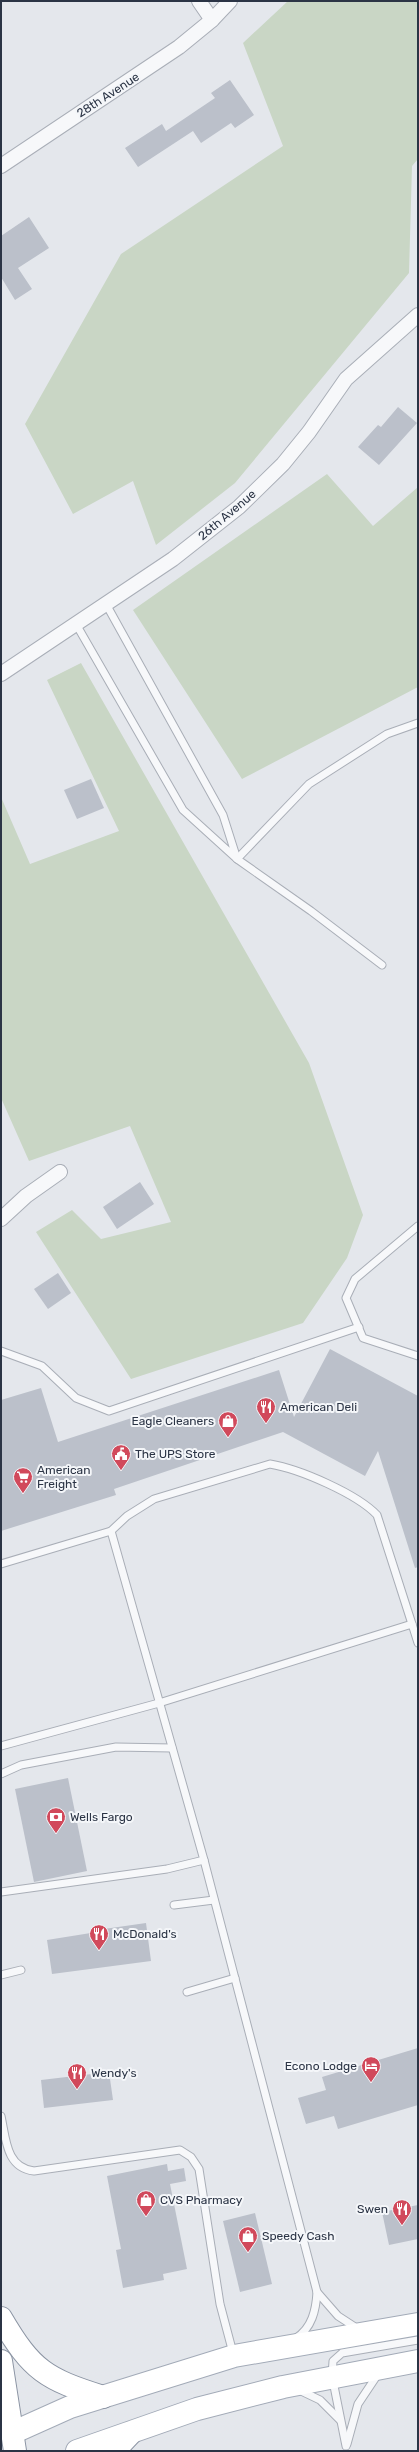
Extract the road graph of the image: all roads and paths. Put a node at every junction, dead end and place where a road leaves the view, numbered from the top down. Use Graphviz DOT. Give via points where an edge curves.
graph roads {
  1 [pos="199,1"];
  2 [pos="230,1"];
  3 [pos="212,20"];
  4 [pos="1,166"];
  5 [pos="418,316"];
  6 [pos="106,604"];
  7 [pos="76,624"];
  8 [pos="1,674"];
  9 [pos="418,723"];
  10 [pos="237,859"];
  11 [pos="382,965"];
  12 [pos="60,1172"];
  13 [pos="1,1219"];
  14 [pos="418,1226"];
  15 [pos="359,1327"];
  16 [pos="1,1351"];
  17 [pos="418,1356"];
  18 [pos="111,1531"];
  19 [pos="1,1564"];
  20 [pos="412,1624"];
  21 [pos="418,1643"];
  22 [pos="159,1703"];
  23 [pos="1,1746"];
  24 [pos="172,1748"];
  25 [pos="1,1774"];
  26 [pos="204,1860"];
  27 [pos="1,1892"];
  28 [pos="214,1900"];
  29 [pos="174,1905"];
  30 [pos="21,1970"];
  31 [pos="1,1975"];
  32 [pos="235,1978"];
  33 [pos="187,1992"];
  34 [pos="1,2116"];
  35 [pos="2,2130"];
  36 [pos="317,2292"];
  37 [pos="1,2318"];
  38 [pos="418,2324"];
  39 [pos="366,2333"];
  40 [pos="418,2340"];
  41 [pos="285,2346"];
  42 [pos="234,2356"];
  43 [pos="1,2361"];
  44 [pos="418,2361"];
  45 [pos="384,2367"];
  46 [pos="332,2376"];
  47 [pos="290,2385"];
  48 [pos="103,2397"];
  49 [pos="341,2422"];
  50 [pos="131,2433"];
  51 [pos="10,2441"];
  52 [pos="77,2451"];
  53 [pos="114,2451"];
  1 -- 3 [label="street"];
  2 -- 3 [label="street, 28th Avenue"];
  3 -- 4 [label="street, 28th Avenue" via="179,47"];
  5 -- 6 [label="street, 26th Avenue" via="346,379 309,432 254,494 173,559"];
  6 -- 7 [label="street, 26th Avenue"];
  6 -- 10 [label="lane" via="224,814"];
  7 -- 8 [label="street, 26th Avenue"];
  7 -- 10 [label="lane" via="183,810"];
  9 -- 10 [label="lane" via="387,734 309,784"];
  10 -- 11 [label="lane"];
  12 -- 13 [label="street" via="26,1196"];
  14 -- 15 [label="lane" via="355,1279 346,1298"];
  15 -- 16 [label="lane" via="109,1411 76,1398 42,1366"];
  15 -- 17 [label="lane" via="363,1338"];
  18 -- 19 [label="lane"];
  18 -- 20 [label="lane" via="127,1516 154,1499 270,1464 289,1467 366,1503 377,1515"];
  18 -- 22 [label="lane"];
  20 -- 21 [label="lane"];
  20 -- 22 [label="lane"];
  22 -- 23 [label="lane"];
  22 -- 24 [label="lane"];
  24 -- 25 [label="lane" via="116,1747 21,1766"];
  24 -- 26 [label="lane"];
  26 -- 27 [label="lane" via="167,1869"];
  26 -- 28 [label="lane"];
  28 -- 29 [label="lane"];
  28 -- 32 [label="lane"];
  30 -- 31 [label="lane"];
  32 -- 33 [label="lane"];
  32 -- 36 [label="lane"];
  34 -- 35 [label="lane"];
  35 -- 42 [label="lane" via="14,2163 23,2170 34,2171 180,2150 191,2157 198,2169 220,2304"];
  36 -- 39 [label="lane" via="338,2316"];
  36 -- 41 [label="lane" via="316,2308 309,2325 301,2335"];
  37 -- 48 [label="main road" via="16,2344 41,2371 68,2386"];
  38 -- 39 [label="main road"];
  39 -- 41 [label="main road"];
  40 -- 46 [label="lane" via="342,2353 333,2361"];
  41 -- 42 [label="main road"];
  42 -- 48 [label="main road"];
  43 -- 51 [label="main road"];
  44 -- 45 [label="main road"];
  45 -- 46 [label="main road"];
  45 -- 49 [label="lane" via="372,2380 358,2404 346,2446"];
  46 -- 47 [label="main road"];
  46 -- 49 [label="lane"];
  47 -- 49 [label="lane" via="316,2397 335,2413"];
  47 -- 50 [label="main road" via="197,2409"];
  48 -- 51 [label="main road" via="70,2407"];
  50 -- 52 [label="main road"];
  50 -- 53 [label="main road"];
}
